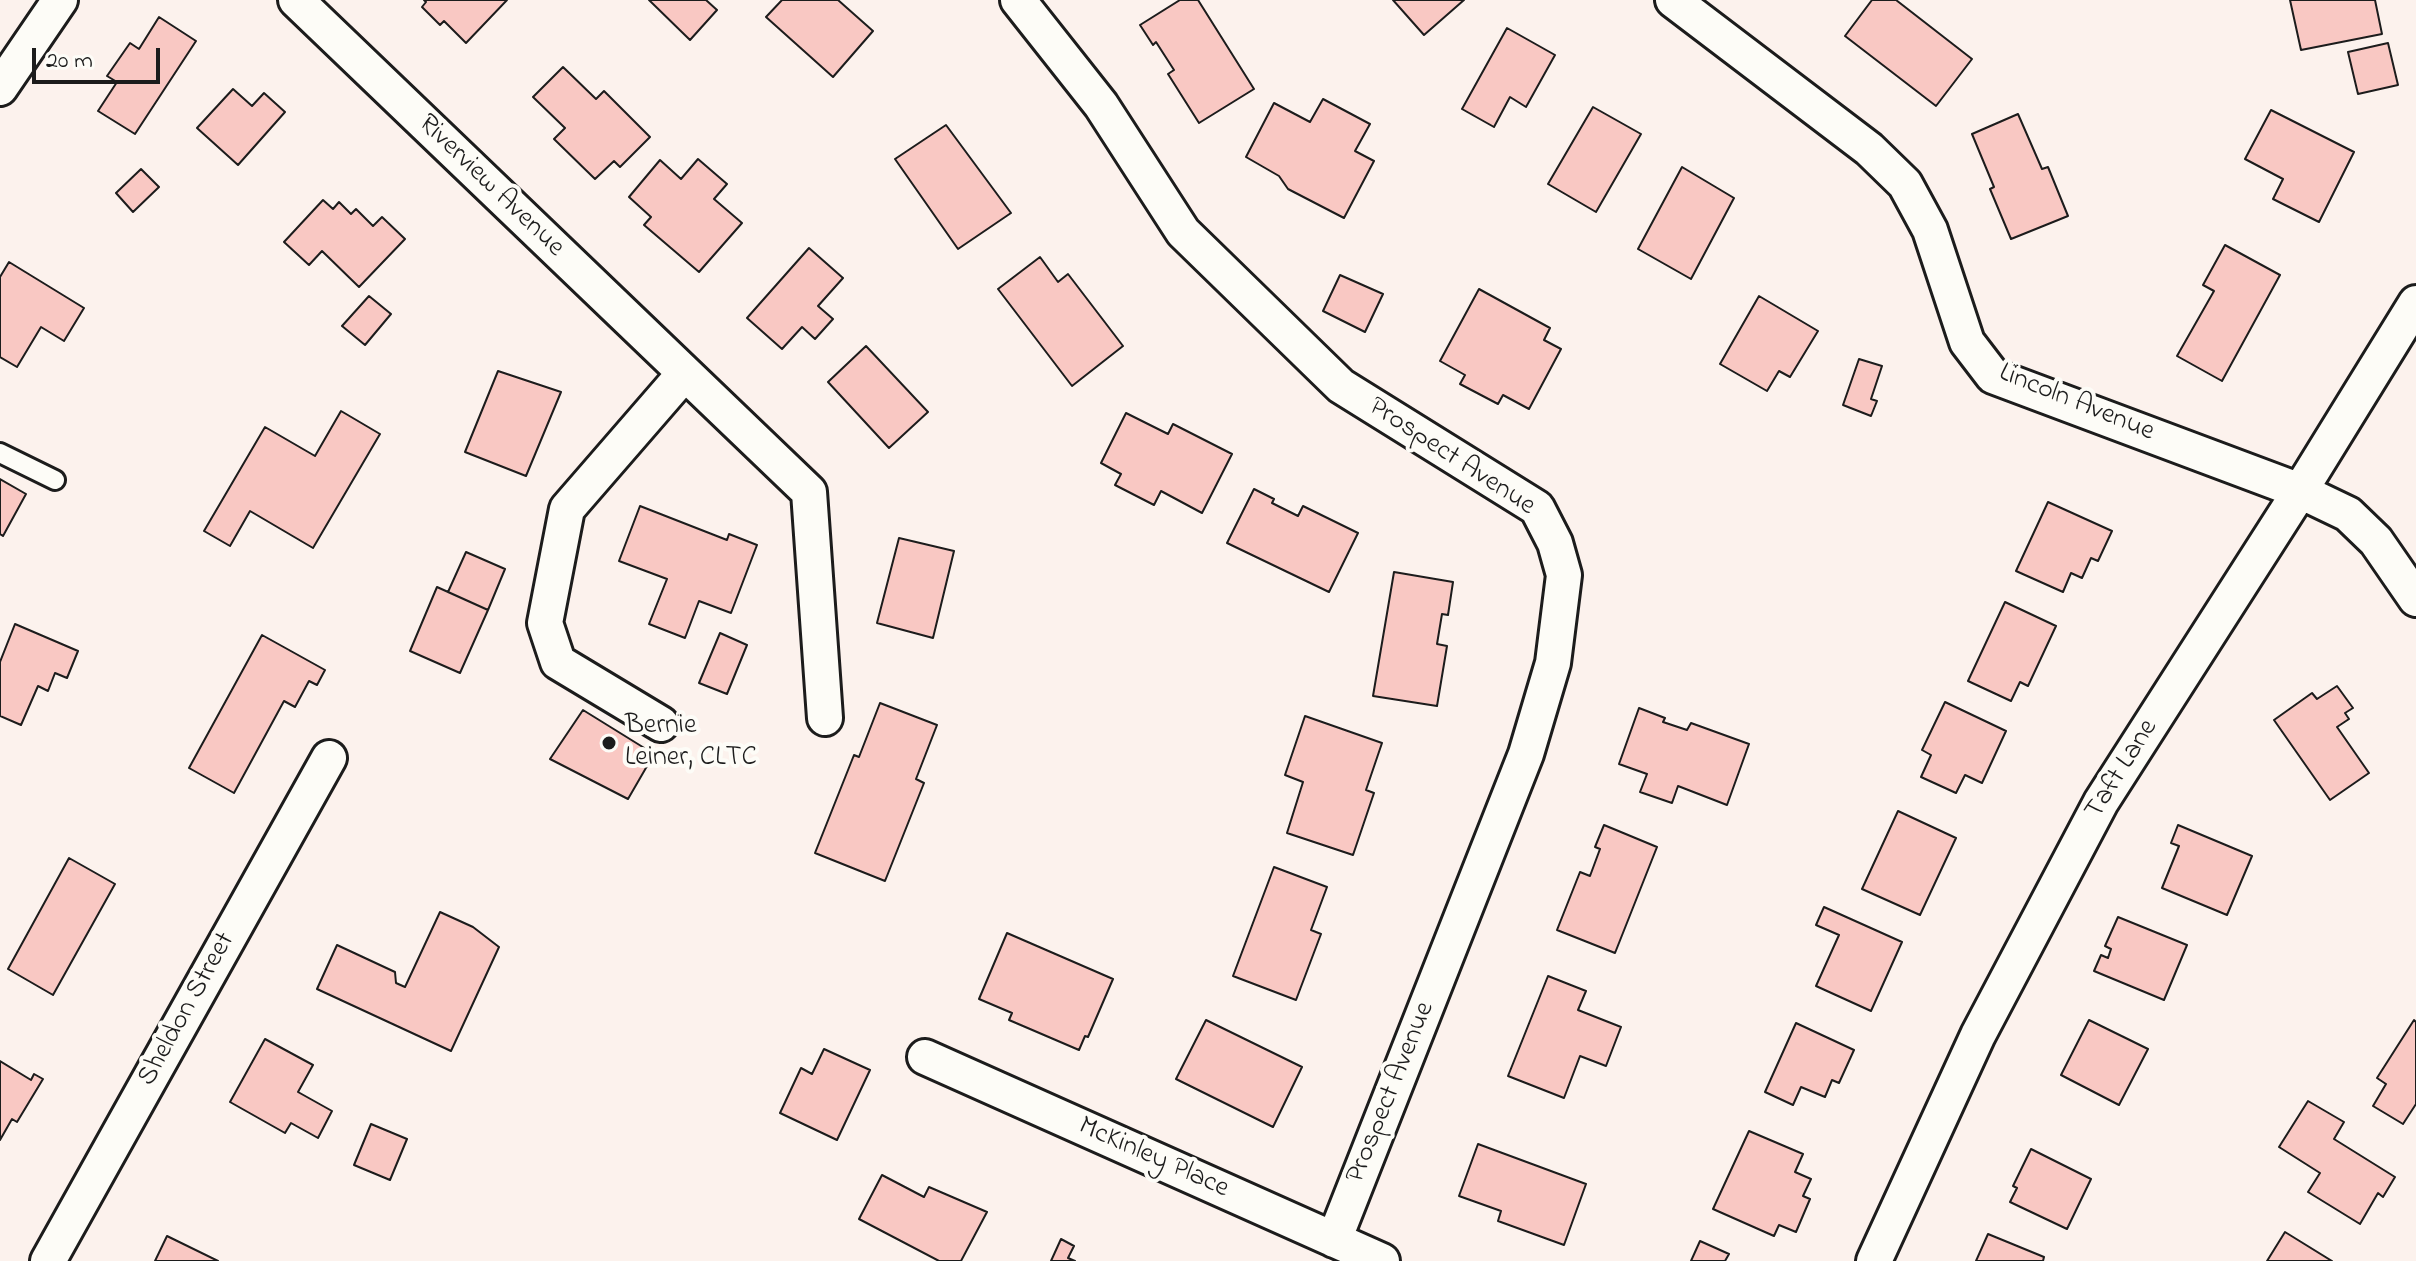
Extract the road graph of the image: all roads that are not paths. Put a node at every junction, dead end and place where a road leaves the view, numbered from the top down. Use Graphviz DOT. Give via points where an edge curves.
graph roads {
  1 [pos="60,0"];
  2 [pos="296,0"];
  3 [pos="1018,0"];
  4 [pos="1673,0"];
  5 [pos="0,88"];
  6 [pos="2416,303"];
  7 [pos="684,374"];
  8 [pos="0,453"];
  9 [pos="55,480"];
  10 [pos="2300,491"];
  11 [pos="2416,599"];
  12 [pos="825,718"];
  13 [pos="661,724"];
  14 [pos="329,758"];
  15 [pos="925,1057"];
  16 [pos="1334,1240"];
  17 [pos="48,1261"];
  18 [pos="1382,1261"];
  19 [pos="1874,1261"];
  1 -- 5 [label="street"];
  2 -- 7 [label="street, Riverview Avenue"];
  3 -- 16 [label="street, Prospect Avenue" via="1101,105 1183,232 1341,386 1537,508 1564,575 1553,663 1526,754"];
  4 -- 10 [label="street, Lincoln Avenue" via="1869,149 1905,184 1930,230 1967,342 1993,376"];
  6 -- 10 [label="street, Taft Lane"];
  7 -- 12 [label="street, Riverview Avenue" via="809,492"];
  7 -- 13 [label="street" via="567,509 545,623 558,662"];
  8 -- 9 [label="lane"];
  10 -- 11 [label="street, Lincoln Avenue" via="2348,514 2376,541"];
  10 -- 19 [label="street, Taft Lane" via="2101,802 1978,1035"];
  14 -- 17 [label="street, Sheldon Street"];
  15 -- 16 [label="street, McKinley Place"];
  16 -- 18 [label="street, McKinley Place"];
}
